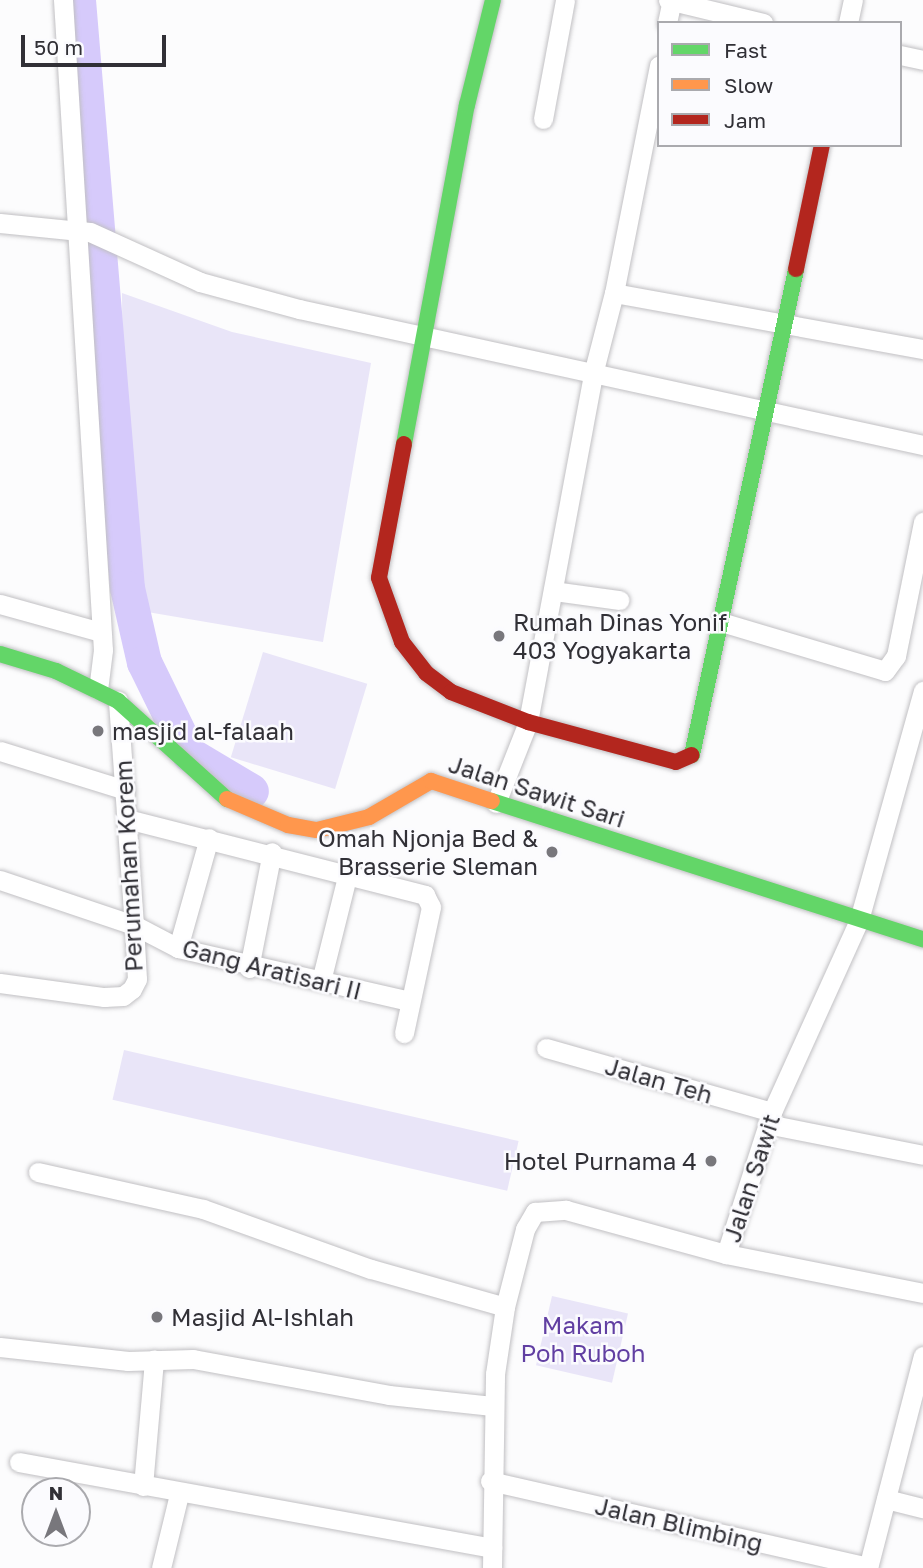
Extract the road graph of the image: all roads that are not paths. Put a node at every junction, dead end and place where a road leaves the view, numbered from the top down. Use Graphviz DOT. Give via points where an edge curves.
graph roads {
  1 [pos="62,0"];
  2 [pos="493,0"];
  3 [pos="565,0"];
  4 [pos="670,0"];
  5 [pos="853,0"];
  6 [pos="667,21"];
  7 [pos="755,21"];
  8 [pos="848,21"];
  9 [pos="902,55"];
  10 [pos="923,60"];
  11 [pos="657,75"];
  12 [pos="543,119"];
  13 [pos="822,147"];
  14 [pos="0,223"];
  15 [pos="82,230"];
  16 [pos="614,293"];
  17 [pos="785,321"];
  18 [pos="427,335"];
  19 [pos="923,349"];
  20 [pos="593,374"];
  21 [pos="765,412"];
  22 [pos="923,445"];
  23 [pos="923,522"];
  24 [pos="553,591"];
  25 [pos="619,600"];
  26 [pos="0,604"];
  27 [pos="721,622"];
  28 [pos="101,632"];
  29 [pos="0,654"];
  30 [pos="99,690"];
  31 [pos="923,691"];
  32 [pos="118,701"];
  33 [pos="528,722"];
  34 [pos="0,751"];
  35 [pos="125,790"];
  36 [pos="496,803"];
  37 [pos="127,819"];
  38 [pos="209,838"];
  39 [pos="272,852"];
  40 [pos="348,873"];
  41 [pos="0,880"];
  42 [pos="859,920"];
  43 [pos="134,925"];
  44 [pos="923,939"];
  45 [pos="178,948"];
  46 [pos="249,968"];
  47 [pos="321,981"];
  48 [pos="0,983"];
  49 [pos="410,1001"];
  50 [pos="404,1033"];
  51 [pos="547,1048"];
  52 [pos="770,1118"];
  53 [pos="923,1154"];
  54 [pos="38,1172"];
  55 [pos="726,1254"];
  56 [pos="923,1293"];
  57 [pos="505,1307"];
  58 [pos="0,1347"];
  59 [pos="923,1356"];
  60 [pos="154,1359"];
  61 [pos="918,1393"];
  62 [pos="492,1406"];
  63 [pos="19,1462"];
  64 [pos="490,1481"];
  65 [pos="143,1486"];
  66 [pos="179,1494"];
  67 [pos="886,1499"];
  68 [pos="923,1507"];
  69 [pos="492,1548"];
  70 [pos="868,1567"];
  71 [pos="161,1568"];
  72 [pos="492,1568"];
  1 -- 15 [label="street"];
  2 -- 18 [label="street" via="467,105"];
  3 -- 12 [label="street"];
  4 -- 6 [label="street"];
  4 -- 7 [label="street"];
  5 -- 8 [label="street"];
  9 -- 10 [label="street"];
  11 -- 16 [label="street"];
  13 -- 17 [label="street"];
  14 -- 15 [label="street"];
  15 -- 18 [label="street" via="229,291"];
  15 -- 28 [label="street"];
  16 -- 17 [label="street"];
  16 -- 20 [label="street"];
  17 -- 19 [label="street"];
  17 -- 21 [label="street"];
  18 -- 20 [label="street"];
  18 -- 33 [label="street" via="379,578 402,642 426,673 451,692"];
  20 -- 21 [label="street"];
  20 -- 24 [label="street"];
  21 -- 22 [label="street"];
  21 -- 27 [label="street"];
  23 -- 27 [label="street" via="896,656 886,671"];
  24 -- 25 [label="street"];
  24 -- 33 [label="street"];
  26 -- 28 [label="street"];
  27 -- 33 [label="street" via="696,747 683,762"];
  28 -- 30 [label="street"];
  29 -- 30 [label="street, Jalan Sawit Sari"];
  30 -- 32 [label="street, Jalan Sawit Sari"];
  31 -- 42 [label="street, Jalan Sawit"];
  32 -- 35 [label="street, Perumahan Korem"];
  32 -- 36 [label="street, Jalan Sawit Sari" via="223,797 288,825 317,830 346,825 431,781"];
  33 -- 36 [label="street"];
  34 -- 35 [label="street"];
  35 -- 37 [label="street, Perumahan Korem"];
  36 -- 42 [label="street, Jalan Sawit Sari"];
  37 -- 38 [label="street"];
  37 -- 43 [label="street, Perumahan Korem"];
  38 -- 39 [label="street"];
  38 -- 45 [label="street"];
  39 -- 40 [label="street"];
  39 -- 46 [label="street"];
  40 -- 47 [label="street"];
  40 -- 49 [label="street" via="411,888 429,901"];
  41 -- 43 [label="street, Gang Aratisari II"];
  42 -- 44 [label="street, Jalan Sawit Sari"];
  42 -- 52 [label="street, Jalan Sawit"];
  43 -- 45 [label="street, Gang Aratisari II"];
  43 -- 48 [label="street, Perumahan Korem" via="137,979 123,996 104,998"];
  45 -- 46 [label="street, Gang Aratisari II"];
  46 -- 47 [label="street, Gang Aratisari II"];
  47 -- 49 [label="street, Gang Aratisari II"];
  49 -- 50 [label="street"];
  51 -- 52 [label="street, Jalan Teh"];
  52 -- 53 [label="street, Jalan Teh"];
  52 -- 55 [label="street, Jalan Sawit"];
  54 -- 57 [label="street" via="203,1209 371,1269"];
  55 -- 56 [label="street, Jalan Sawit"];
  55 -- 57 [label="street" via="566,1210 540,1210 528,1220"];
  57 -- 62 [label="street"];
  58 -- 60 [label="street" via="75,1357"];
  59 -- 61 [label="street"];
  60 -- 62 [label="street" via="193,1359 274,1370 389,1395"];
  60 -- 65 [label="street"];
  61 -- 67 [label="street"];
  62 -- 64 [label="street"];
  63 -- 65 [label="street"];
  64 -- 69 [label="street"];
  64 -- 70 [label="street, Jalan Blimbing"];
  65 -- 66 [label="street"];
  66 -- 69 [label="street"];
  66 -- 71 [label="street"];
  67 -- 68 [label="street"];
  67 -- 70 [label="street"];
  69 -- 72 [label="street"];
}
